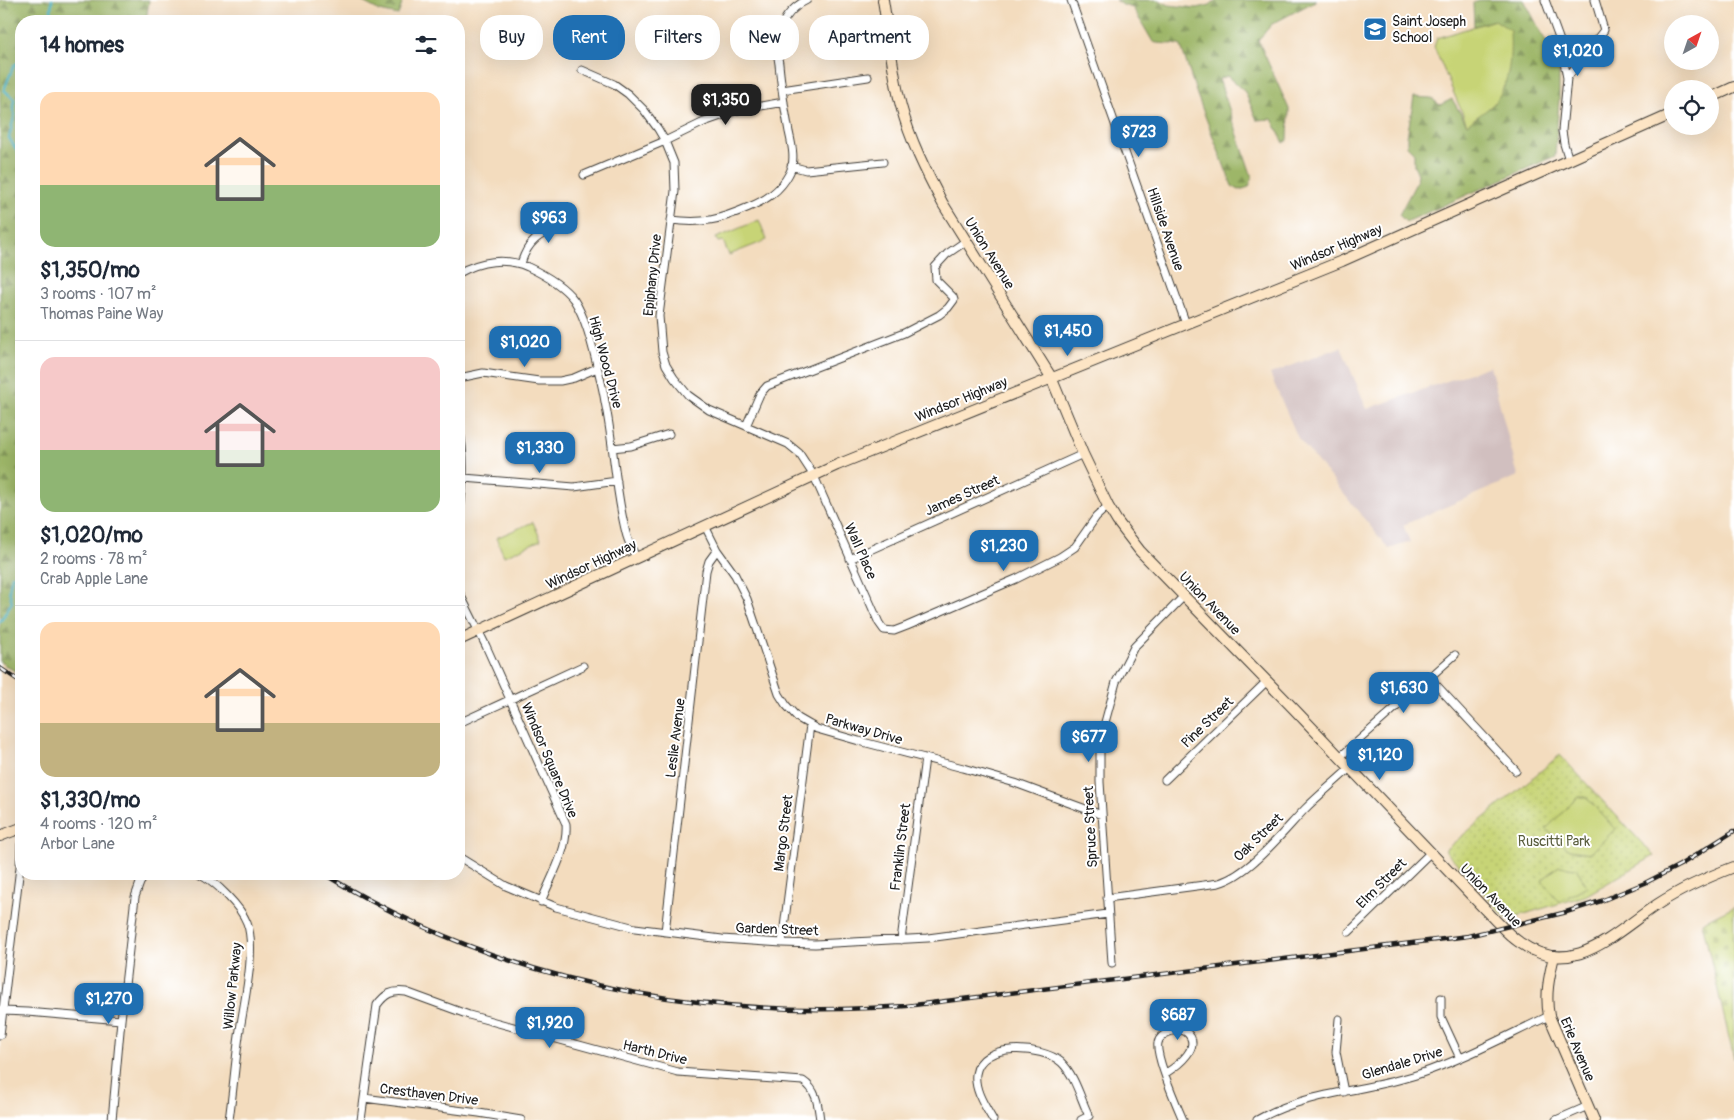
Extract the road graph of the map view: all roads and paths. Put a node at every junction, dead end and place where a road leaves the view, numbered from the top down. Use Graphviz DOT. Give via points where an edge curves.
graph roads {
  1 [pos="807,0"];
  2 [pos="883,0"];
  3 [pos="1071,0"];
  4 [pos="1545,0"];
  5 [pos="1595,0"];
  6 [pos="582,70"];
  7 [pos="868,77"];
  8 [pos="1567,78"];
  9 [pos="1734,87"];
  10 [pos="782,90"];
  11 [pos="1719,94"];
  12 [pos="784,102"];
  13 [pos="1664,118"];
  14 [pos="665,141"];
  15 [pos="1570,160"];
  16 [pos="883,162"];
  17 [pos="791,166"];
  18 [pos="584,175"];
  19 [pos="571,220"];
  20 [pos="671,220"];
  21 [pos="966,241"];
  22 [pos="521,264"];
  23 [pos="465,269"];
  24 [pos="1186,324"];
  25 [pos="597,368"];
  26 [pos="465,377"];
  27 [pos="1050,378"];
  28 [pos="746,426"];
  29 [pos="669,434"];
  30 [pos="612,448"];
  31 [pos="1084,454"];
  32 [pos="814,476"];
  33 [pos="465,478"];
  34 [pos="617,481"];
  35 [pos="1108,506"];
  36 [pos="705,526"];
  37 [pos="717,550"];
  38 [pos="636,558"];
  39 [pos="850,559"];
  40 [pos="1184,596"];
  41 [pos="465,604"];
  42 [pos="478,631"];
  43 [pos="465,637"];
  44 [pos="1455,654"];
  45 [pos="583,666"];
  46 [pos="1429,677"];
  47 [pos="1267,681"];
  48 [pos="510,699"];
  49 [pos="465,720"];
  50 [pos="810,725"];
  51 [pos="1340,757"];
  52 [pos="925,758"];
  53 [pos="1350,768"];
  54 [pos="1516,771"];
  55 [pos="1165,780"];
  56 [pos="1102,815"];
  57 [pos="15,830"];
  58 [pos="0,836"];
  59 [pos="1431,852"];
  60 [pos="465,861"];
  61 [pos="1734,867"];
  62 [pos="18,880"];
  63 [pos="142,880"];
  64 [pos="210,880"];
  65 [pos="1107,898"];
  66 [pos="541,902"];
  67 [pos="1108,914"];
  68 [pos="665,932"];
  69 [pos="1349,932"];
  70 [pos="901,940"];
  71 [pos="782,944"];
  72 [pos="1554,956"];
  73 [pos="1112,963"];
  74 [pos="1441,998"];
  75 [pos="3,1011"];
  76 [pos="1549,1016"];
  77 [pos="1339,1018"];
  78 [pos="121,1020"];
  79 [pos="0,1036"];
  80 [pos="1460,1058"];
  81 [pos="1166,1073"];
  82 [pos="1344,1092"];
  83 [pos="364,1098"];
  84 [pos="1588,1106"];
  85 [pos="1089,1118"];
  86 [pos="112,1120"];
  87 [pos="229,1120"];
  88 [pos="361,1120"];
  89 [pos="521,1120"];
  90 [pos="820,1120"];
  91 [pos="993,1120"];
  92 [pos="1081,1120"];
  93 [pos="1183,1120"];
  94 [pos="1257,1120"];
  95 [pos="1556,1120"];
  96 [pos="1594,1120"];
  1 -- 10 [label="street" via="787,16 776,43"];
  2 -- 21 [label="street, Union Avenue" via="901,105 914,144 939,197"];
  3 -- 24 [label="street, Hillside Avenue"];
  4 -- 8 [label="street" via="1560,41"];
  5 -- 8 [label="street" via="1604,30"];
  6 -- 14 [label="street, Epiphany Drive" via="628,94 644,110"];
  7 -- 10 [label="street"];
  8 -- 15 [label="street" via="1562,131"];
  9 -- 11 [label="street"];
  10 -- 12 [label="street"];
  12 -- 14 [label="street" via="738,110"];
  12 -- 17 [label="street" via="793,158"];
  13 -- 15 [label="street, Windsor Highway"];
  14 -- 18 [label="street"];
  14 -- 20 [label="street, Epiphany Drive" via="675,172"];
  15 -- 24 [label="street, Windsor Highway" via="1342,261"];
  16 -- 17 [label="street" via="806,170"];
  17 -- 20 [label="street" via="790,173 778,189 765,200 709,221"];
  19 -- 22 [label="street" via="530,244"];
  20 -- 28 [label="street, Epiphany Drive" via="659,316 662,352 674,378 688,395 709,410"];
  21 -- 27 [label="street, Union Avenue"];
  21 -- 28 [label="street" via="935,267 936,280 954,300 948,308 904,333 768,386 760,394"];
  22 -- 23 [label="street, High Wood Drive" via="489,262"];
  22 -- 25 [label="street, High Wood Drive" via="564,289 573,300 580,311"];
  24 -- 27 [label="street, Windsor Highway"];
  25 -- 26 [label="street" via="560,381 483,373"];
  25 -- 30 [label="street, High Wood Drive" via="606,402"];
  27 -- 31 [label="street, Union Avenue"];
  27 -- 32 [label="street, Windsor Highway"];
  28 -- 32 [label="street, Epiphany Drive" via="794,447"];
  29 -- 30 [label="street" via="631,446"];
  30 -- 34 [label="street, High Wood Drive"];
  31 -- 35 [label="street, Union Avenue"];
  31 -- 39 [label="street, James Street"];
  32 -- 36 [label="street, Windsor Highway"];
  32 -- 39 [label="street, Wall Place"];
  33 -- 34 [label="street" via="574,488"];
  34 -- 38 [label="street, High Wood Drive" via="626,534"];
  35 -- 39 [label="street, Wall Place" via="1096,516 1075,547 1060,558 889,631 879,623"];
  35 -- 40 [label="street, Union Avenue" via="1140,551"];
  36 -- 37 [label="street, Parkway Drive"];
  36 -- 38 [label="street, Windsor Highway"];
  37 -- 50 [label="street, Parkway Drive" via="735,574 747,599 779,694 798,718"];
  37 -- 68 [label="street, Leslie Avenue" via="706,571"];
  38 -- 42 [label="street, Windsor Highway"];
  40 -- 47 [label="street, Union Avenue"];
  40 -- 56 [label="street, Spruce Street" via="1134,648 1116,682 1100,751"];
  41 -- 42 [label="street"];
  42 -- 43 [label="street, Windsor Highway"];
  42 -- 48 [label="street, Windsor Square Drive"];
  44 -- 46 [label="street"];
  45 -- 48 [label="street"];
  46 -- 51 [label="street"];
  46 -- 54 [label="street"];
  47 -- 51 [label="street, Union Avenue"];
  47 -- 55 [label="street, Pine Street"];
  48 -- 49 [label="street"];
  48 -- 66 [label="street, Windsor Square Drive" via="566,824 564,846"];
  50 -- 52 [label="street, Parkway Drive" via="859,742"];
  50 -- 71 [label="street, Margo Street"];
  51 -- 53 [label="street, Union Avenue"];
  52 -- 56 [label="street, Parkway Drive" via="1015,783"];
  52 -- 70 [label="street, Franklin Street"];
  53 -- 59 [label="street, Union Avenue"];
  53 -- 65 [label="street, Oak Street" via="1233,878 1218,883"];
  56 -- 65 [label="street, Spruce Street"];
  57 -- 58 [label="street"];
  59 -- 69 [label="street, Elm Street"];
  59 -- 72 [label="street, Union Avenue" via="1517,941 1535,951"];
  60 -- 66 [label="street, Garden Street" via="506,886"];
  61 -- 72 [label="street, Union Avenue" via="1686,888 1592,950"];
  62 -- 75 [label="street"];
  63 -- 78 [label="street" via="135,897"];
  64 -- 87 [label="street, Willow Parkway" via="242,913 249,933 248,970"];
  65 -- 67 [label="street, Spruce Street"];
  66 -- 68 [label="street, Garden Street" via="634,928"];
  67 -- 70 [label="street, Garden Street"];
  67 -- 73 [label="street, Spruce Street"];
  68 -- 71 [label="street, Garden Street"];
  70 -- 71 [label="street, Garden Street"];
  72 -- 76 [label="street, Erie Avenue" via="1546,1001"];
  74 -- 80 [label="street" via="1441,1017"];
  75 -- 78 [label="street"];
  75 -- 79 [label="street"];
  76 -- 80 [label="street, Glendale Drive"];
  76 -- 84 [label="street, Erie Avenue"];
  77 -- 82 [label="street" via="1336,1052"];
  78 -- 86 [label="street"];
  80 -- 82 [label="street, Glendale Drive" via="1379,1086"];
  81 -- 81 [label="street" via="1158,1042 1166,1034 1183,1030 1191,1040 1190,1052"];
  81 -- 93 [label="street"];
  82 -- 94 [label="street, Glendale Drive" via="1311,1098"];
  83 -- 88 [label="street, Harth Drive"];
  83 -- 89 [label="street, Cresthaven Drive"];
  83 -- 90 [label="street, Harth Drive" via="377,1006 383,997 396,990 468,1015 678,1072 803,1082 816,1094"];
  84 -- 95 [label="street"];
  84 -- 96 [label="street, Erie Avenue"];
  85 -- 91 [label="street" via="1071,1076 1062,1064 1040,1052 1008,1050 983,1059 976,1073 978,1090"];
  85 -- 92 [label="street"];
}
